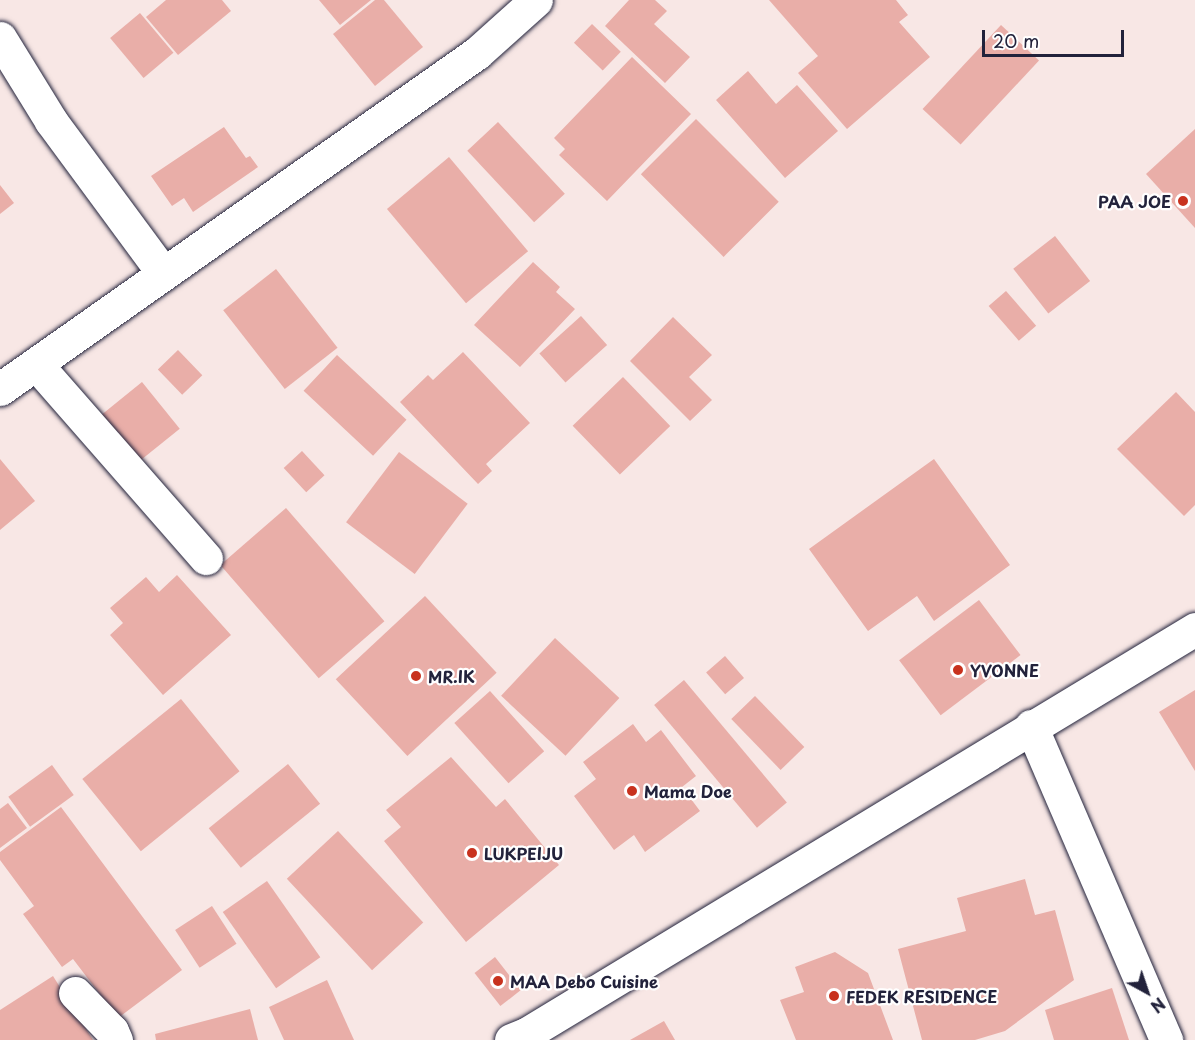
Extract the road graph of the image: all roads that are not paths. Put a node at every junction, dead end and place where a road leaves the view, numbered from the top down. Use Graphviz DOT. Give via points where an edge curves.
graph roads {
  1 [pos="536,0"];
  2 [pos="0,38"];
  3 [pos="163,273"];
  4 [pos="36,364"];
  5 [pos="0,389"];
  6 [pos="206,558"];
  7 [pos="1195,629"];
  8 [pos="1031,726"];
  9 [pos="75,993"];
  10 [pos="116,1040"];
  11 [pos="511,1040"];
  12 [pos="1166,1040"];
  1 -- 3 [label="street" via="477,53"];
  2 -- 3 [label="street" via="51,121"];
  3 -- 4 [label="street"];
  4 -- 5 [label="street"];
  4 -- 6 [label="street"];
  7 -- 8 [label="street"];
  8 -- 11 [label="street"];
  8 -- 12 [label="street"];
  9 -- 10 [label="street"];
}
